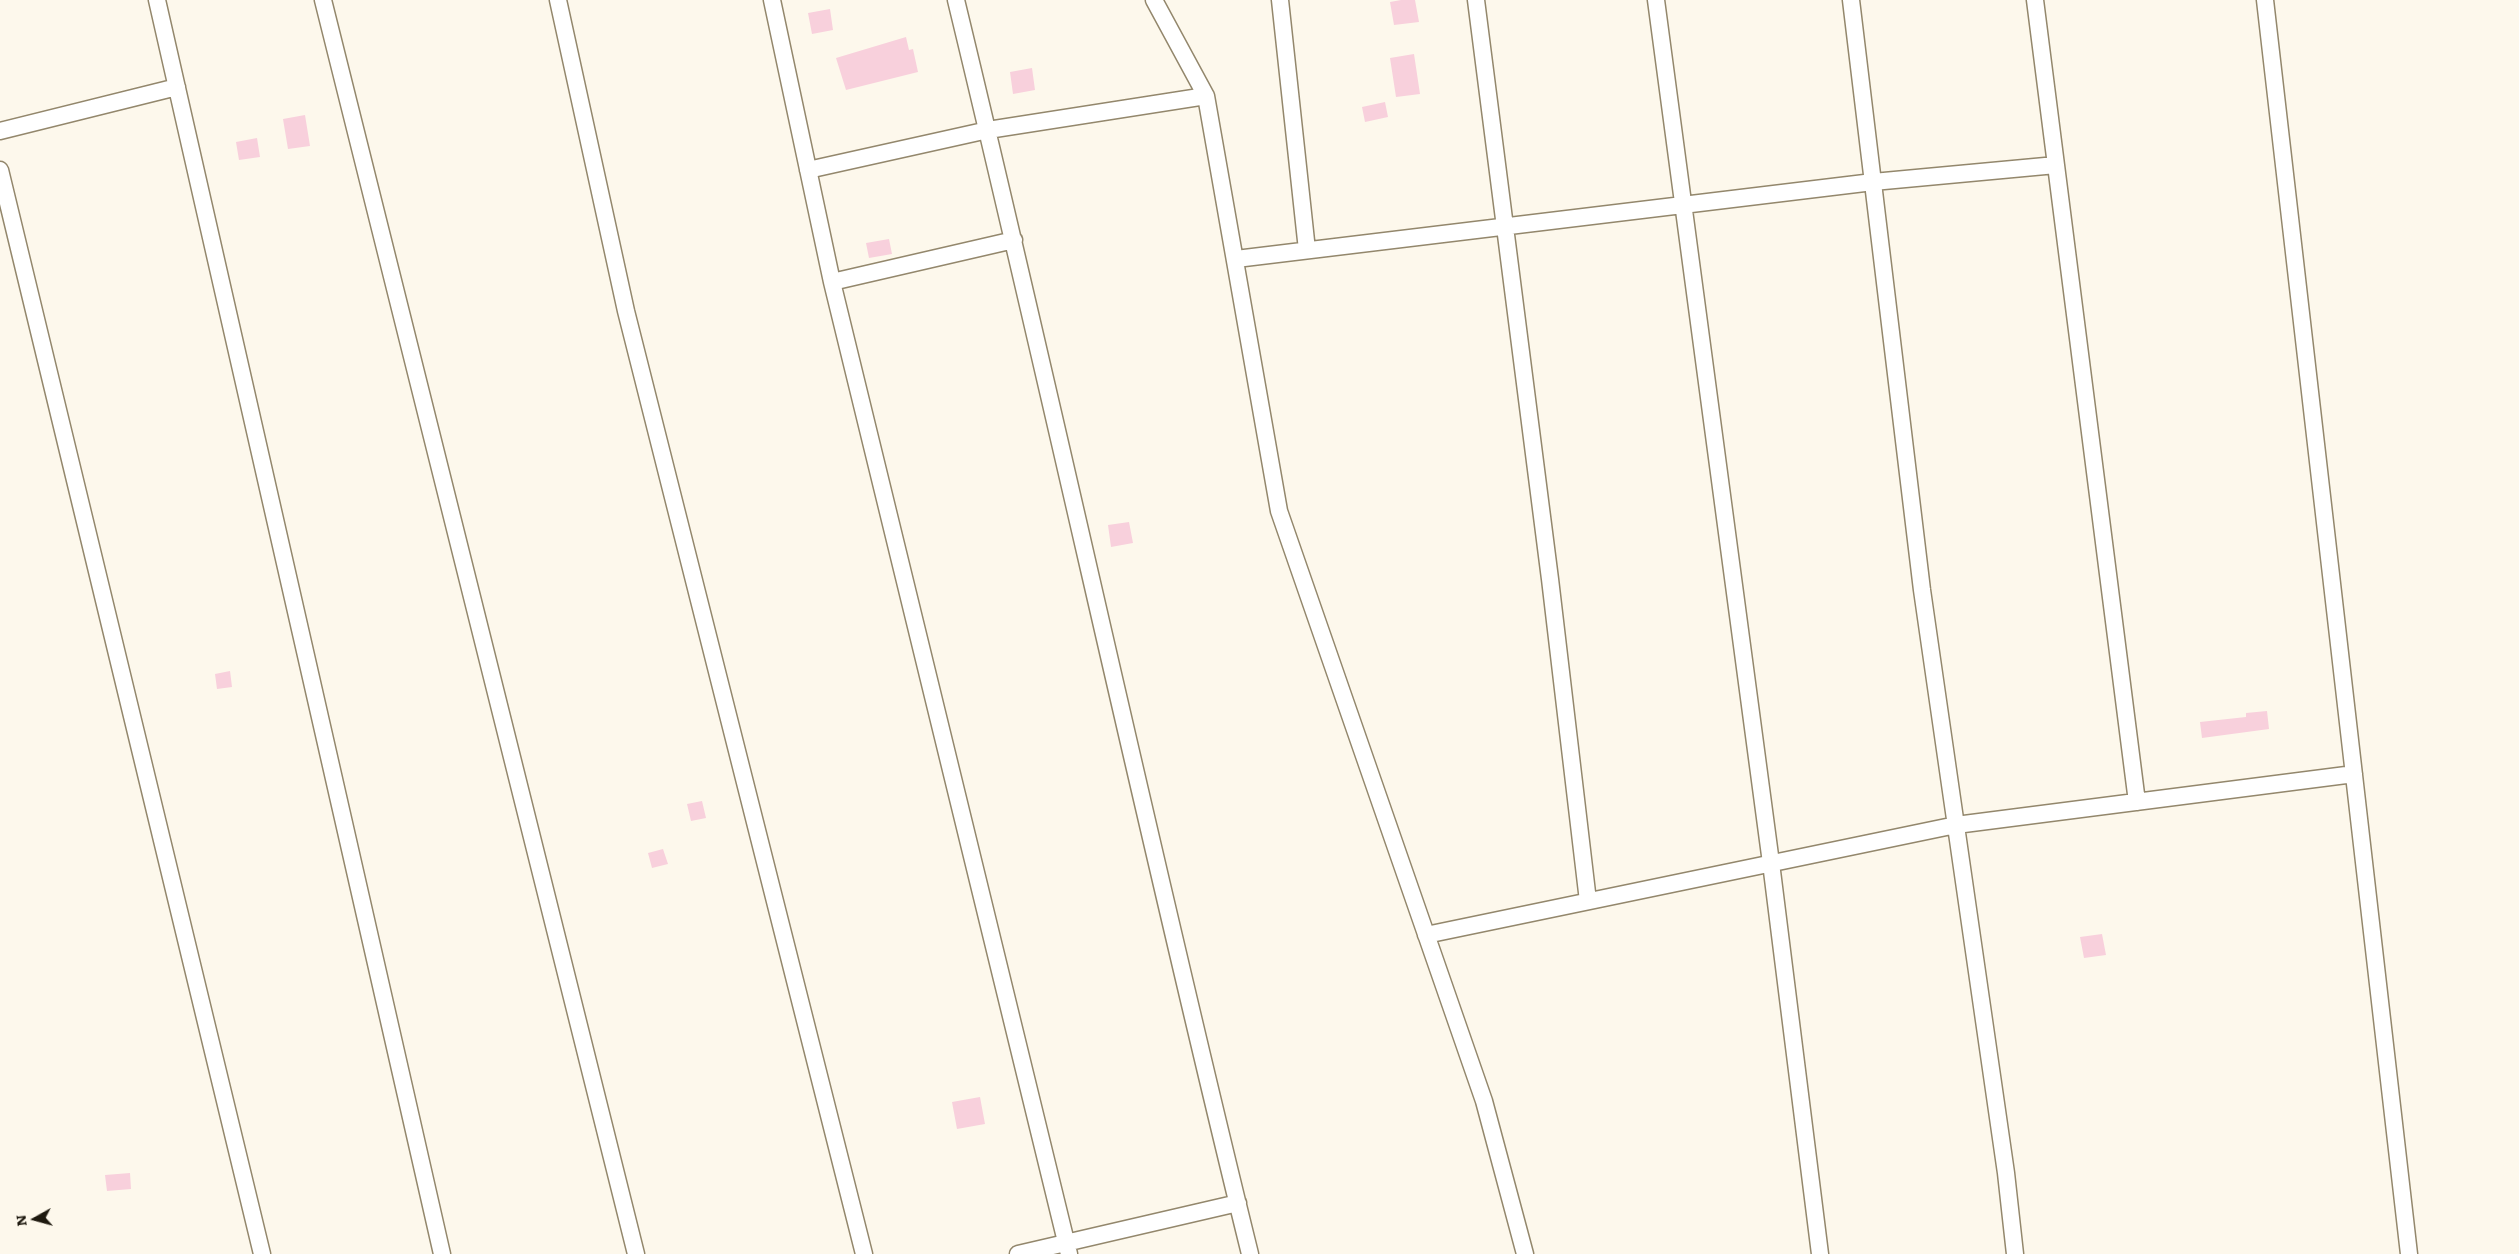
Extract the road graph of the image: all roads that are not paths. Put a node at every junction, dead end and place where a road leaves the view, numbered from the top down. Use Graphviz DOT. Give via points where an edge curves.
graph roads {
  1 [pos="157,0"];
  2 [pos="323,0"];
  3 [pos="558,0"];
  4 [pos="772,0"];
  5 [pos="956,0"];
  6 [pos="1154,0"];
  7 [pos="1280,0"];
  8 [pos="1476,0"];
  9 [pos="1656,0"];
  10 [pos="1850,0"];
  11 [pos="2035,0"];
  12 [pos="2265,0"];
  13 [pos="177,87"];
  14 [pos="1206,96"];
  15 [pos="988,130"];
  16 [pos="0,131"];
  17 [pos="2056,165"];
  18 [pos="0,170"];
  19 [pos="808,170"];
  20 [pos="1873,182"];
  21 [pos="1683,205"];
  22 [pos="1505,226"];
  23 [pos="1014,240"];
  24 [pos="1307,250"];
  25 [pos="1236,259"];
  26 [pos="832,282"];
  27 [pos="2354,774"];
  28 [pos="2137,802"];
  29 [pos="1956,825"];
  30 [pos="1771,863"];
  31 [pos="1588,901"];
  32 [pos="1426,935"];
  33 [pos="1238,1203"];
  34 [pos="1068,1248"];
  35 [pos="262,1254"];
  36 [pos="442,1254"];
  37 [pos="636,1254"];
  38 [pos="864,1254"];
  39 [pos="1018,1254"];
  40 [pos="1250,1254"];
  41 [pos="1525,1254"];
  42 [pos="1820,1254"];
  43 [pos="2015,1254"];
  44 [pos="2409,1254"];
  1 -- 13 [label="street"];
  2 -- 37 [label="street"];
  3 -- 38 [label="street" via="626,311"];
  4 -- 19 [label="street"];
  5 -- 15 [label="street"];
  6 -- 14 [label="street"];
  7 -- 24 [label="street"];
  8 -- 22 [label="street"];
  9 -- 21 [label="street"];
  10 -- 20 [label="street"];
  11 -- 17 [label="street"];
  12 -- 27 [label="street"];
  13 -- 16 [label="street"];
  13 -- 36 [label="street"];
  14 -- 15 [label="street"];
  14 -- 25 [label="street"];
  15 -- 19 [label="street"];
  15 -- 23 [label="street"];
  17 -- 20 [label="street"];
  17 -- 28 [label="street"];
  18 -- 35 [label="street"];
  19 -- 26 [label="street"];
  20 -- 21 [label="street"];
  20 -- 29 [label="street" via="1922,590"];
  21 -- 22 [label="street"];
  21 -- 30 [label="street"];
  22 -- 24 [label="street"];
  22 -- 31 [label="street"];
  23 -- 26 [label="street"];
  23 -- 33 [label="street"];
  24 -- 25 [label="street"];
  25 -- 32 [label="street" via="1279,511"];
  26 -- 34 [label="street"];
  27 -- 28 [label="street"];
  27 -- 44 [label="street"];
  28 -- 29 [label="street"];
  29 -- 30 [label="street"];
  29 -- 43 [label="street"];
  30 -- 31 [label="street"];
  30 -- 42 [label="street"];
  31 -- 32 [label="street"];
  32 -- 41 [label="street" via="1484,1101"];
  33 -- 34 [label="street"];
  33 -- 40 [label="street"];
  34 -- 39 [label="street"];
}
